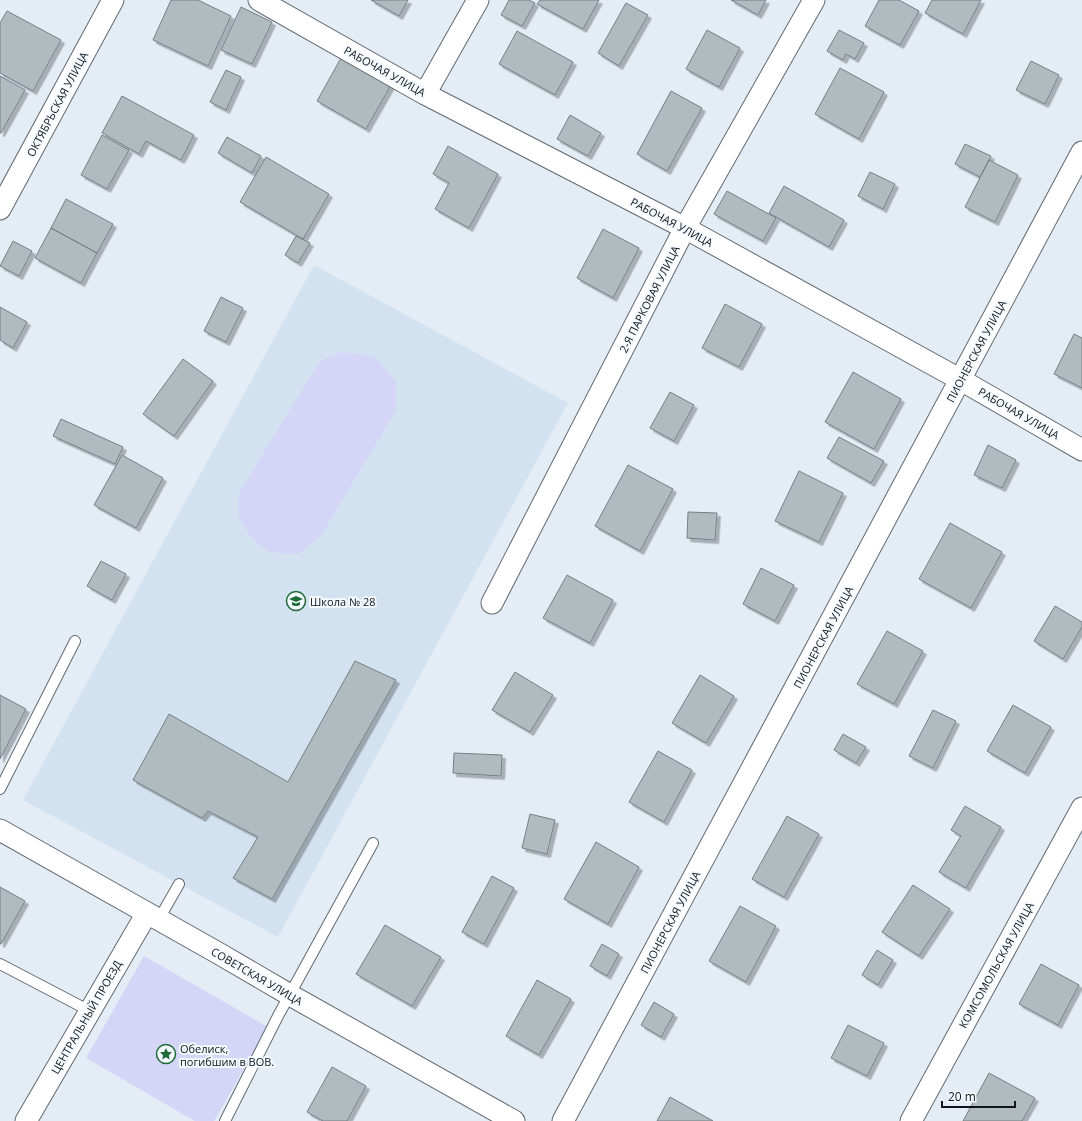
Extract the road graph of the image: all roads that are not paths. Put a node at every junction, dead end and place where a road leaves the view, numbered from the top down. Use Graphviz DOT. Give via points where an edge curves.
graph roads {
  1 [pos="113,0"];
  2 [pos="259,0"];
  3 [pos="478,0"];
  4 [pos="814,0"];
  5 [pos="425,94"];
  6 [pos="1082,152"];
  7 [pos="0,209"];
  8 [pos="685,228"];
  9 [pos="961,380"];
  10 [pos="1082,450"];
  11 [pos="492,603"];
  12 [pos="75,641"];
  13 [pos="0,788"];
  14 [pos="1082,808"];
  15 [pos="0,830"];
  16 [pos="372,843"];
  17 [pos="179,884"];
  18 [pos="153,916"];
  19 [pos="0,964"];
  20 [pos="290,995"];
  21 [pos="90,1011"];
  22 [pos="26,1121"];
  23 [pos="225,1121"];
  24 [pos="514,1121"];
  25 [pos="563,1121"];
  26 [pos="911,1121"];
  1 -- 7 [label="street, ОКТЯБРЬСКАЯ УЛИЦА"];
  2 -- 5 [label="street, РАБОЧАЯ УЛИЦА"];
  3 -- 5 [label="street"];
  4 -- 8 [label="street, 2-Я ПАРКОВАЯ УЛИЦА"];
  5 -- 8 [label="street, РАБОЧАЯ УЛИЦА"];
  6 -- 9 [label="street, ПИОНЕРСКАЯ УЛИЦА"];
  8 -- 9 [label="street, РАБОЧАЯ УЛИЦА"];
  8 -- 11 [label="street, 2-Я ПАРКОВАЯ УЛИЦА"];
  9 -- 10 [label="street, РАБОЧАЯ УЛИЦА"];
  9 -- 25 [label="street, ПИОНЕРСКАЯ УЛИЦА"];
  12 -- 13 [label="lane"];
  14 -- 26 [label="street, КОМСОМОЛЬСКАЯ УЛИЦА"];
  15 -- 18 [label="street, СОВЕТСКАЯ УЛИЦА"];
  16 -- 20 [label="lane"];
  17 -- 18 [label="lane"];
  18 -- 20 [label="street, СОВЕТСКАЯ УЛИЦА"];
  18 -- 21 [label="street, ЦЕНТРАЛЬНЫЙ ПРОЕЗД"];
  19 -- 21 [label="lane"];
  20 -- 23 [label="lane"];
  20 -- 24 [label="street, СОВЕТСКАЯ УЛИЦА"];
  21 -- 22 [label="street, ЦЕНТРАЛЬНЫЙ ПРОЕЗД"];
}
